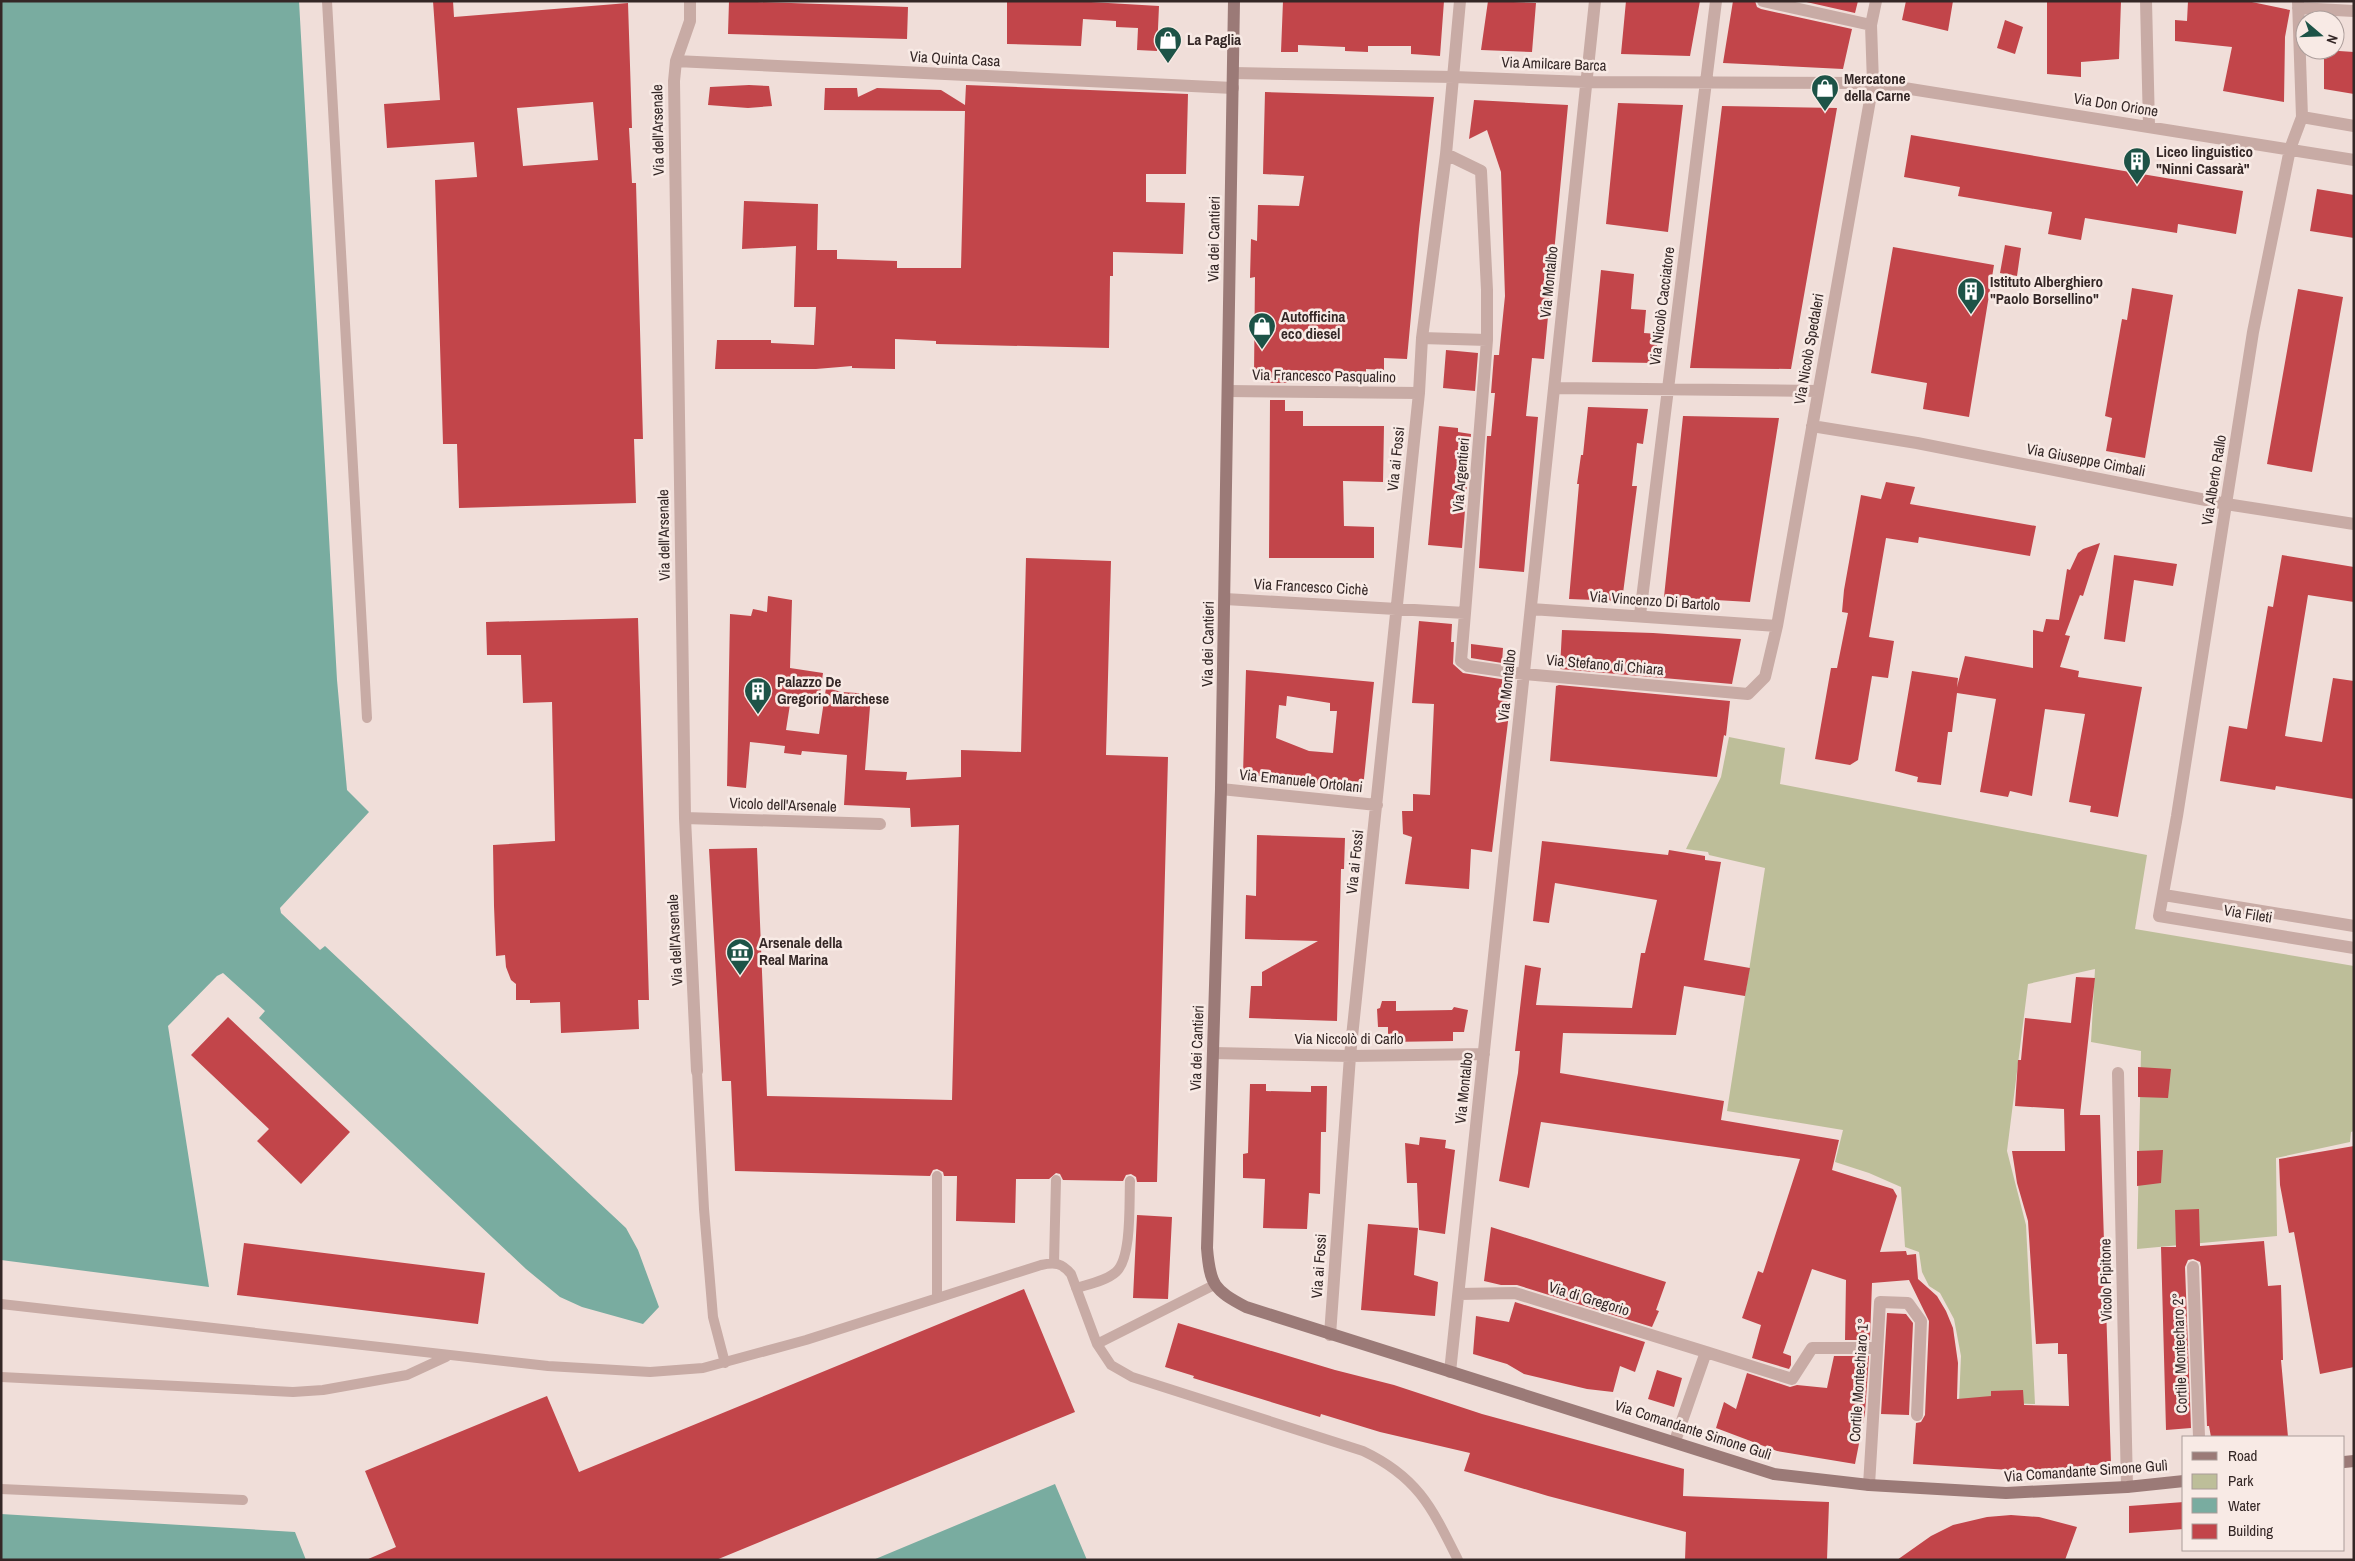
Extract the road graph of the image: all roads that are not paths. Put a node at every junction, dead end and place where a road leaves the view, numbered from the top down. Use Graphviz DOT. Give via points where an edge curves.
graph roads {
  1 [pos="327,1"];
  2 [pos="690,1"];
  3 [pos="1234,1"];
  4 [pos="1460,1"];
  5 [pos="1595,1"];
  6 [pos="1716,1"];
  7 [pos="1763,1"];
  8 [pos="1876,1"];
  9 [pos="2146,1"];
  10 [pos="2298,5"];
  11 [pos="2354,10"];
  12 [pos="1871,25"];
  13 [pos="676,61"];
  14 [pos="1233,73"];
  15 [pos="1454,77"];
  16 [pos="1586,82"];
  17 [pos="1706,83"];
  18 [pos="1874,83"];
  19 [pos="1233,88"];
  20 [pos="2302,117"];
  21 [pos="2148,126"];
  22 [pos="2354,126"];
  23 [pos="2290,150"];
  24 [pos="1446,154"];
  25 [pos="2354,160"];
  26 [pos="1422,338"];
  27 [pos="1487,340"];
  28 [pos="1554,388"];
  29 [pos="1228,391"];
  30 [pos="1668,391"];
  31 [pos="1818,391"];
  32 [pos="1419,393"];
  33 [pos="1812,426"];
  34 [pos="2226,504"];
  35 [pos="2354,524"];
  36 [pos="1224,599"];
  37 [pos="1396,608"];
  38 [pos="1531,609"];
  39 [pos="1465,613"];
  40 [pos="1640,615"];
  41 [pos="1777,626"];
  42 [pos="1461,661"];
  43 [pos="1524,674"];
  44 [pos="1748,694"];
  45 [pos="367,718"];
  46 [pos="1222,789"];
  47 [pos="1377,805"];
  48 [pos="2177,816"];
  49 [pos="685,818"];
  50 [pos="880,824"];
  51 [pos="2164,895"];
  52 [pos="2354,926"];
  53 [pos="2354,948"];
  54 [pos="1213,1053"];
  55 [pos="1484,1054"];
  56 [pos="1350,1056"];
  57 [pos="697,1071"];
  58 [pos="2118,1073"];
  59 [pos="937,1176"];
  60 [pos="1056,1180"];
  61 [pos="1130,1181"];
  62 [pos="1054,1263"];
  63 [pos="2193,1267"];
  64 [pos="1214,1286"];
  65 [pos="1076,1288"];
  66 [pos="1459,1294"];
  67 [pos="937,1298"];
  68 [pos="1,1304"];
  69 [pos="1330,1335"];
  70 [pos="1097,1344"];
  71 [pos="1877,1348"];
  72 [pos="1706,1352"];
  73 [pos="447,1356"];
  74 [pos="725,1363"];
  75 [pos="1450,1372"];
  76 [pos="1,1377"];
  77 [pos="1917,1415"];
  78 [pos="2200,1436"];
  79 [pos="1675,1441"];
  80 [pos="2182,1481"];
  81 [pos="1869,1485"];
  82 [pos="2127,1486"];
  83 [pos="1,1489"];
  84 [pos="243,1500"];
  85 [pos="1458,1560"];
  1 -- 45 [label="lane"];
  2 -- 13 [label="street, Via dell'Arsenale" via="690,21"];
  3 -- 14 [label="main road, Via dei Cantieri"];
  4 -- 15 [label="street, Via ai Fossi"];
  5 -- 16 [label="street, Via Montalbo"];
  6 -- 17 [label="street, Via Nicolò Cacciatore"];
  7 -- 12 [label="street"];
  8 -- 12 [label="street, Via Nicolò Spedaleri"];
  9 -- 21 [label="street"];
  10 -- 11 [label="street"];
  10 -- 20 [label="street"];
  12 -- 18 [label="street, Via Nicolò Spedaleri"];
  13 -- 19 [label="street, Via Quinta Casa"];
  13 -- 49 [label="street, Via dell'Arsenale"];
  14 -- 15 [label="street, Via Amilcare Barca"];
  14 -- 19 [label="main road, Via dei Cantieri"];
  15 -- 16 [label="street, Via Amilcare Barca"];
  15 -- 24 [label="street, Via ai Fossi"];
  16 -- 17 [label="street, Via Amilcare Barca"];
  16 -- 28 [label="street, Via Montalbo"];
  17 -- 18 [label="street, Via Amilcare Barca"];
  17 -- 30 [label="street, Via Nicolò Cacciatore"];
  18 -- 21 [label="street, Via Don Orione"];
  18 -- 31 [label="street, Via Nicolò Spedaleri"];
  19 -- 29 [label="main road, Via dei Cantieri"];
  20 -- 22 [label="street"];
  20 -- 23 [label="street, Via Alberto Rallo"];
  21 -- 23 [label="street, Via Don Orione"];
  23 -- 25 [label="street, Via Don Orione"];
  23 -- 34 [label="street, Via Alberto Rallo" via="2253,332"];
  24 -- 26 [label="street, Via ai Fossi"];
  24 -- 27 [label="street, Via Argentieri" via="1481,171"];
  26 -- 27 [label="street"];
  26 -- 32 [label="street, Via ai Fossi"];
  27 -- 39 [label="street, Via Argentieri"];
  28 -- 30 [label="street"];
  28 -- 38 [label="street, Via Montalbo"];
  29 -- 32 [label="street, Via Francesco Pasqualino"];
  29 -- 36 [label="main road, Via dei Cantieri"];
  30 -- 31 [label="street"];
  30 -- 40 [label="street, Via Nicolò Cacciatore"];
  31 -- 33 [label="street, Via Nicolò Spedaleri"];
  32 -- 37 [label="street, Via ai Fossi"];
  33 -- 34 [label="street, Via Giuseppe Cimbali" via="1917,443"];
  33 -- 41 [label="street, Via Nicolò Spedaleri"];
  34 -- 35 [label="street, Via Giuseppe Cimbali"];
  34 -- 48 [label="street, Via Alberto Rallo"];
  36 -- 37 [label="street, Via Francesco Cichè"];
  36 -- 46 [label="main road, Via dei Cantieri"];
  37 -- 39 [label="street, Via Francesco Cichè"];
  37 -- 47 [label="street, Via ai Fossi"];
  38 -- 40 [label="street, Via Vincenzo Di Bartolo"];
  38 -- 43 [label="street, Via Montalbo"];
  39 -- 42 [label="street, Via Argentieri"];
  40 -- 41 [label="street, Via Vincenzo Di Bartolo"];
  41 -- 44 [label="street, Via Nicolò Spedaleri" via="1765,677"];
  42 -- 43 [label="street, Via Stefano di Chiara" via="1468,666"];
  43 -- 44 [label="street, Via Stefano di Chiara"];
  43 -- 55 [label="street, Via Montalbo"];
  46 -- 47 [label="street, Via Emanuele Ortolani"];
  46 -- 54 [label="main road, Via dei Cantieri"];
  47 -- 56 [label="street, Via ai Fossi"];
  48 -- 51 [label="street, Via Fileti"];
  49 -- 50 [label="street, Vicolo dell'Arsenale"];
  49 -- 57 [label="street, Via dell'Arsenale"];
  51 -- 52 [label="street, Via Fileti"];
  51 -- 53 [label="street, Via Fileti" via="2159,916"];
  54 -- 56 [label="street, Via Niccolò di Carlo"];
  54 -- 64 [label="main road, Via dei Cantieri" via="1207,1248 1208,1269"];
  55 -- 56 [label="street, Via Niccolò di Carlo"];
  55 -- 66 [label="street, Via Montalbo"];
  56 -- 69 [label="street, Via ai Fossi"];
  57 -- 74 [label="lane" via="713,1317"];
  58 -- 82 [label="street, Vicolo Pipitone"];
  59 -- 67 [label="lane"];
  60 -- 62 [label="lane"];
  61 -- 65 [label="lane" via="1124,1261 1117,1272"];
  62 -- 65 [label="lane" via="1064,1265"];
  62 -- 67 [label="lane"];
  63 -- 78 [label="street, Cortile Montecharo 2°"];
  64 -- 69 [label="main road, Via Comandante Simone Gulì" via="1246,1307"];
  64 -- 70 [label="lane"];
  65 -- 70 [label="lane"];
  66 -- 72 [label="street, Via di Gregorio" via="1515,1293"];
  66 -- 75 [label="street, Via Montalbo"];
  67 -- 74 [label="lane"];
  68 -- 73 [label="lane"];
  69 -- 75 [label="main road, Via Comandante Simone Gulì"];
  70 -- 85 [label="lane" via="1111,1365 1132,1377 1386,1461 1421,1493"];
  71 -- 72 [label="street, Via di Gregorio" via="1812,1348 1792,1379"];
  71 -- 77 [label="street, Cortile Montechiaro 1°" via="1880,1302 1908,1303 1921,1320"];
  71 -- 81 [label="street, Cortile Montechiaro 1°"];
  72 -- 79 [label="street"];
  73 -- 74 [label="lane" via="605,1371 681,1371"];
  73 -- 76 [label="lane" via="407,1374 332,1389 292,1392"];
  75 -- 79 [label="main road, Via Comandante Simone Gulì"];
  79 -- 81 [label="main road, Via Comandante Simone Gulì" via="1774,1474"];
  80 -- 82 [label="main road, Via Comandante Simone Gulì"];
  81 -- 82 [label="main road, Via Comandante Simone Gulì" via="2006,1493"];
  83 -- 84 [label="lane"];
}
